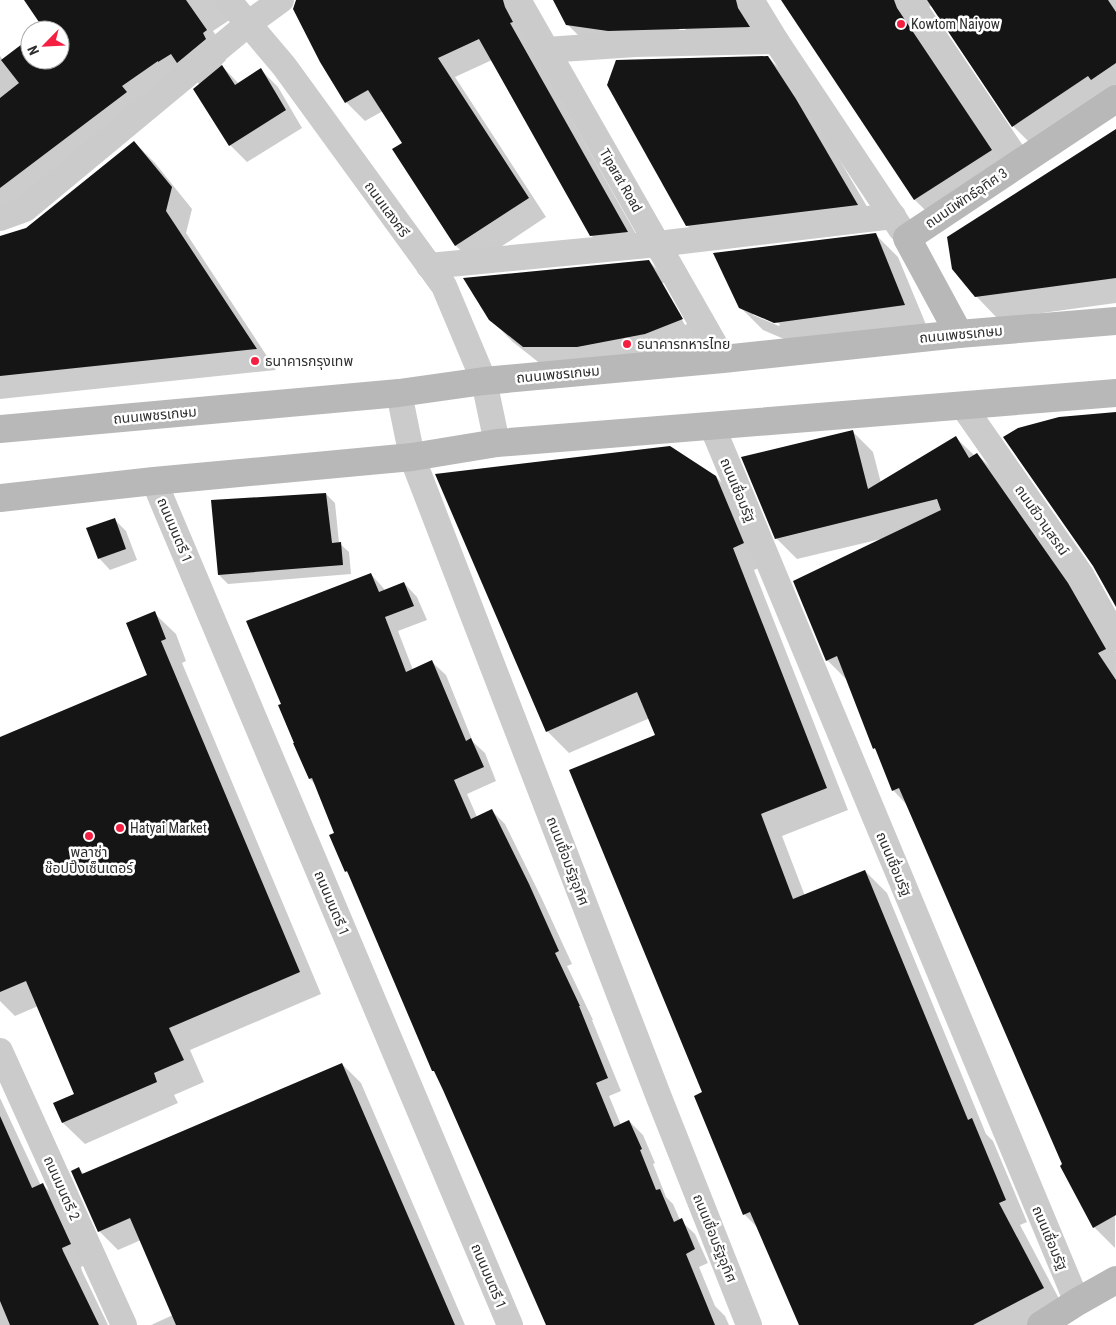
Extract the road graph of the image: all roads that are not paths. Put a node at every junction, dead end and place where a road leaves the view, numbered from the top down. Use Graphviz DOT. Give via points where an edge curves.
graph roads {
  1 [pos="228,0"];
  2 [pos="281,0"];
  3 [pos="518,0"];
  4 [pos="751,0"];
  5 [pos="909,0"];
  6 [pos="248,24"];
  7 [pos="776,41"];
  8 [pos="546,50"];
  9 [pos="1116,99"];
  10 [pos="1019,163"];
  11 [pos="0,218"];
  12 [pos="900,227"];
  13 [pos="658,244"];
  14 [pos="428,266"];
  15 [pos="1116,321"];
  16 [pos="959,334"];
  17 [pos="723,359"];
  18 [pos="484,381"];
  19 [pos="1116,392"];
  20 [pos="399,393"];
  21 [pos="963,406"];
  22 [pos="712,426"];
  23 [pos="0,429"];
  24 [pos="497,443"];
  25 [pos="412,457"];
  26 [pos="154,481"];
  27 [pos="0,498"];
  28 [pos="1116,638"];
  29 [pos="0,1051"];
  30 [pos="1116,1280"];
  31 [pos="1077,1302"];
  32 [pos="124,1325"];
  33 [pos="510,1325"];
  34 [pos="749,1325"];
  35 [pos="1042,1325"];
  1 -- 6 [label="street, ถนนเเสงศรี"];
  2 -- 6 [label="street"];
  3 -- 8 [label="street, Tiparat Road"];
  4 -- 7 [label="street"];
  5 -- 10 [label="street"];
  6 -- 11 [label="street" via="26,209"];
  6 -- 14 [label="street, ถนนเเสงศรี" via="284,66"];
  7 -- 8 [label="street" via="634,44"];
  7 -- 12 [label="street"];
  8 -- 13 [label="street, Tiparat Road"];
  9 -- 10 [label="main road, ถนนนิพัทธ์อุทิศ 3"];
  10 -- 12 [label="main road, ถนนนิพัทธ์อุทิศ 3"];
  12 -- 13 [label="street"];
  12 -- 16 [label="main road"];
  13 -- 14 [label="street"];
  13 -- 17 [label="street, Tiparat Road"];
  14 -- 18 [label="street, ถนนเเสงศรี" via="444,286"];
  15 -- 16 [label="main road, ถนนเพชรเกษม"];
  16 -- 17 [label="main road, ถนนเพชรเกษม"];
  17 -- 18 [label="main road, ถนนเพชรเกษม"];
  18 -- 20 [label="main road, ถนนเพชรเกษม"];
  18 -- 24 [label="street, ถนนเเสงศรี"];
  19 -- 21 [label="main road"];
  20 -- 23 [label="main road, ถนนเพชรเกษม"];
  20 -- 25 [label="street, ถนนเชื่อมรัฐอุทิศ"];
  21 -- 22 [label="main road"];
  21 -- 28 [label="street, ถนนชีวานุสรณ์" via="1081,576"];
  22 -- 24 [label="main road"];
  22 -- 31 [label="street, ถนนเชื่อมรัฐ"];
  24 -- 25 [label="main road"];
  25 -- 26 [label="main road"];
  25 -- 34 [label="street, ถนนเชื่อมรัฐอุทิศ"];
  26 -- 27 [label="main road"];
  26 -- 33 [label="street, ถนนมนตรี 1"];
  29 -- 32 [label="street, ถนนมนตรี 2"];
  30 -- 31 [label="main road"];
  31 -- 35 [label="main road"];
}
